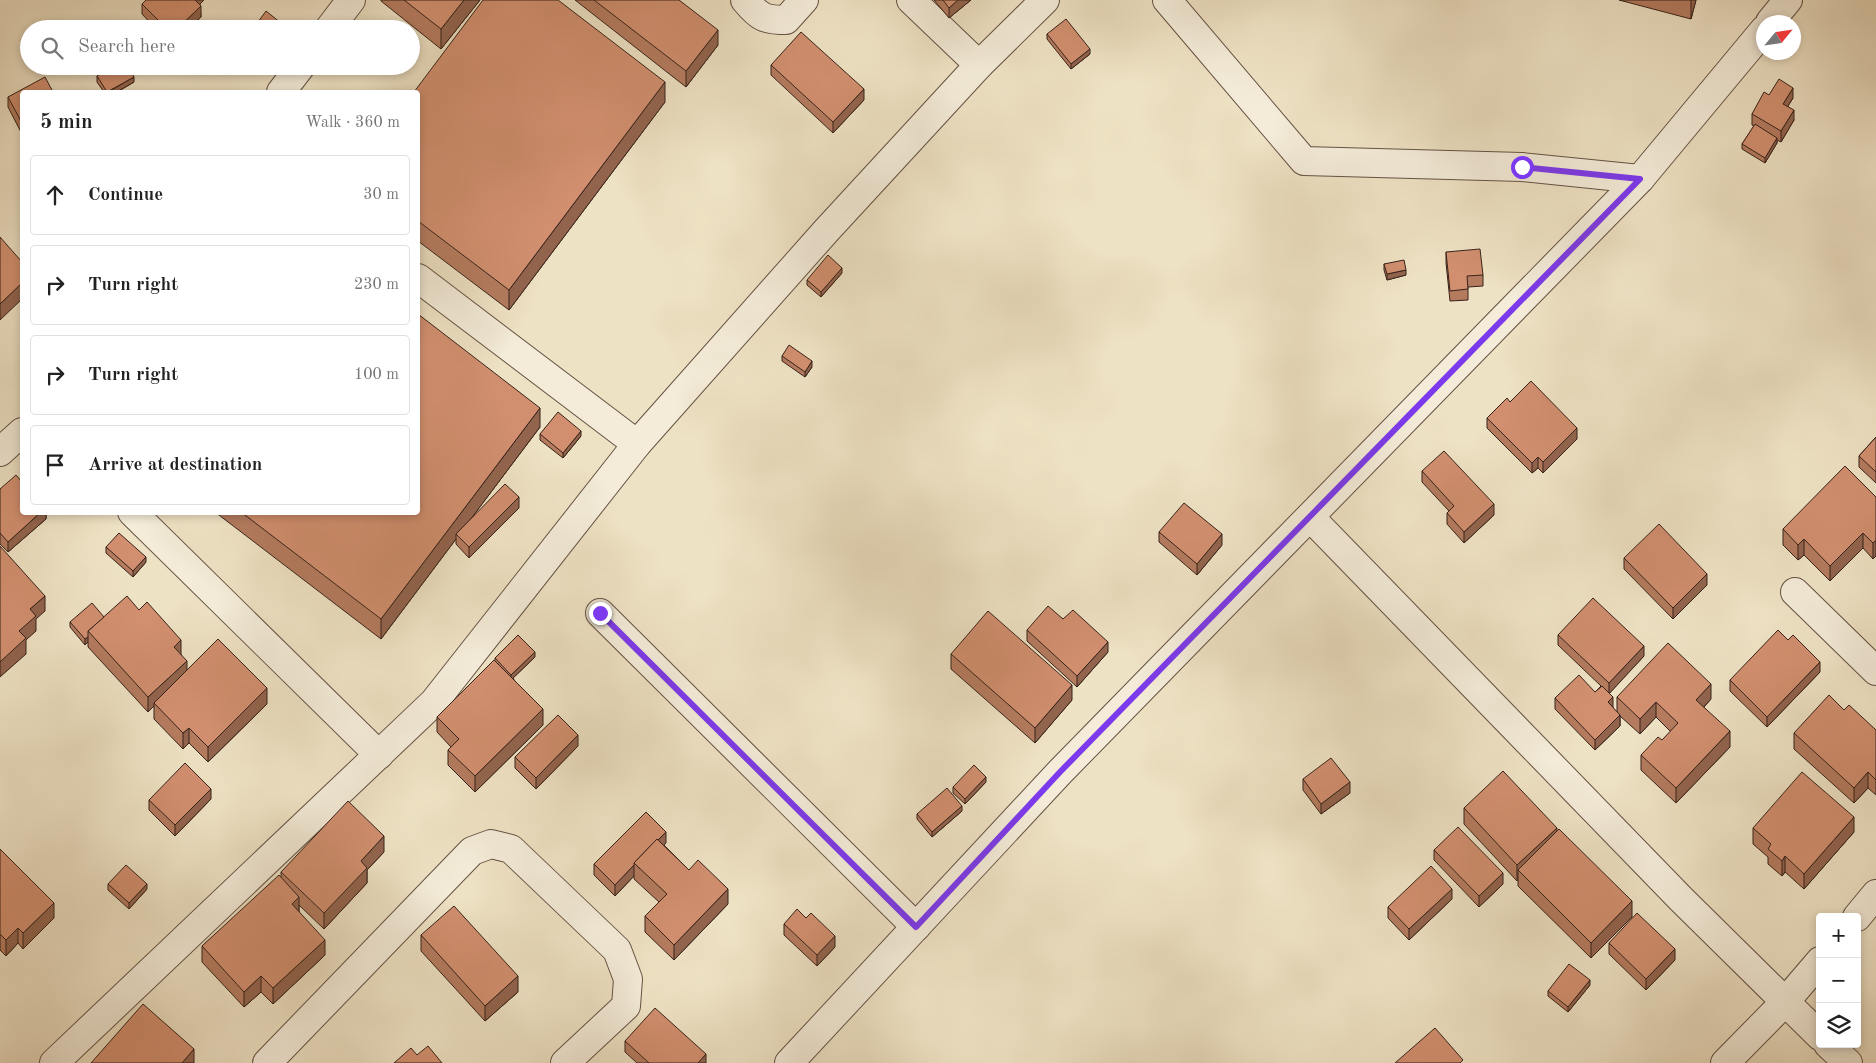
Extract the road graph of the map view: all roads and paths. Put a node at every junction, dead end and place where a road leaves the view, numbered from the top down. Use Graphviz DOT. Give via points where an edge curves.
graph roads {
  1 [pos="351,0"];
  2 [pos="745,0"];
  3 [pos="804,0"];
  4 [pos="911,0"];
  5 [pos="1045,0"];
  6 [pos="1167,0"];
  7 [pos="1788,0"];
  8 [pos="1776,15"];
  9 [pos="336,20"];
  10 [pos="1756,40"];
  11 [pos="979,64"];
  12 [pos="294,75"];
  13 [pos="283,90"];
  14 [pos="1640,179"];
  15 [pos="420,280"];
  16 [pos="20,434"];
  17 [pos="637,444"];
  18 [pos="0,452"];
  19 [pos="135,515"];
  20 [pos="1311,518"];
  21 [pos="1795,592"];
  22 [pos="600,613"];
  23 [pos="1876,671"];
  24 [pos="378,755"];
  25 [pos="1876,894"];
  26 [pos="1860,913"];
  27 [pos="916,927"];
  28 [pos="1816,966"];
  29 [pos="1785,1002"];
  30 [pos="1816,1032"];
  31 [pos="1832,1048"];
  32 [pos="54,1063"];
  33 [pos="267,1063"];
  34 [pos="565,1063"];
  35 [pos="789,1063"];
  36 [pos="1725,1063"];
  37 [pos="1848,1063"];
  1 -- 9 [label="street"];
  2 -- 3 [label="street" via="758,16 786,20"];
  4 -- 11 [label="street"];
  5 -- 11 [label="street"];
  6 -- 14 [label="street" via="1304,161 1522,167"];
  7 -- 8 [label="street"];
  10 -- 14 [label="street"];
  11 -- 17 [label="street"];
  12 -- 13 [label="street"];
  14 -- 20 [label="street"];
  15 -- 17 [label="street"];
  16 -- 18 [label="street"];
  17 -- 24 [label="street" via="434,702"];
  19 -- 24 [label="street"];
  20 -- 27 [label="street" via="1060,772"];
  20 -- 29 [label="street"];
  21 -- 23 [label="street"];
  22 -- 27 [label="street"];
  24 -- 32 [label="street"];
  25 -- 26 [label="street"];
  27 -- 35 [label="street"];
  28 -- 29 [label="street"];
  29 -- 30 [label="street"];
  29 -- 36 [label="street"];
  31 -- 37 [label="street"];
  33 -- 34 [label="street" via="472,851 491,844 511,849 617,950 628,978 626,1006"];
}
